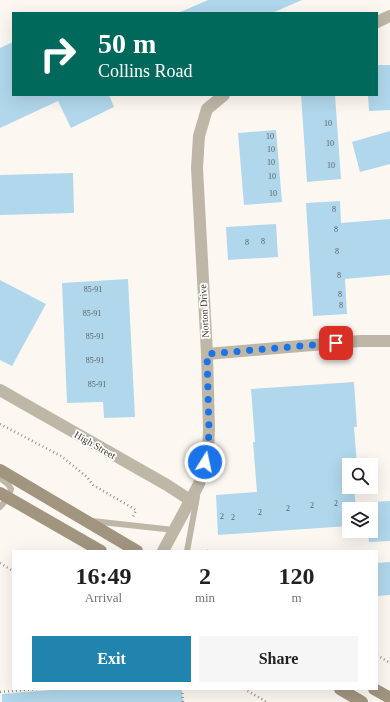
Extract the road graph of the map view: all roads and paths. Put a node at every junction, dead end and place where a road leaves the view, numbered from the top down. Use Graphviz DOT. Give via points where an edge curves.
graph roads {
  1 [pos="390,16"];
  2 [pos="378,22"];
  3 [pos="223,96"];
  4 [pos="390,341"];
  5 [pos="207,354"];
  6 [pos="0,390"];
  7 [pos="0,424"];
  8 [pos="0,470"];
  9 [pos="0,478"];
  10 [pos="199,484"];
  11 [pos="4,495"];
  12 [pos="190,500"];
  13 [pos="0,508"];
  14 [pos="84,520"];
  15 [pos="131,526"];
  16 [pos="174,530"];
  17 [pos="99,550"];
  18 [pos="135,550"];
  19 [pos="164,550"];
  20 [pos="187,550"];
  21 [pos="0,563"];
  22 [pos="12,570"];
  23 [pos="378,656"];
  24 [pos="390,663"];
  25 [pos="25,690"];
  26 [pos="182,690"];
  27 [pos="246,690"];
  28 [pos="342,690"];
  29 [pos="376,690"];
  30 [pos="0,692"];
  31 [pos="390,698"];
  32 [pos="184,702"];
  33 [pos="267,702"];
  34 [pos="362,702"];
  1 -- 2 [label="street"];
  3 -- 5 [label="street, Norton Drive" via="207,109 199,136 197,160"];
  4 -- 5 [label="street" via="360,341"];
  5 -- 10 [label="street, Norton Drive" via="208,451"];
  6 -- 12 [label="street, High Street"];
  7 -- 15 [label="path" via="61,456 87,476 93,485 136,510"];
  8 -- 14 [label="main road"];
  9 -- 11 [label="lane" via="11,489"];
  10 -- 12 [label="street, Norton Drive"];
  10 -- 20 [label="lane"];
  11 -- 13 [label="lane"];
  11 -- 17 [label="main road"];
  12 -- 16 [label="street, Norton Drive"];
  14 -- 15 [label="lane"];
  14 -- 18 [label="main road"];
  15 -- 16 [label="lane"];
  16 -- 19 [label="street, Norton Drive"];
  21 -- 22 [label="path"];
  23 -- 24 [label="path"];
  25 -- 30 [label="path"];
  26 -- 32 [label="path"];
  27 -- 33 [label="path"];
  28 -- 34 [label="main road"];
  29 -- 31 [label="main road"];
}
